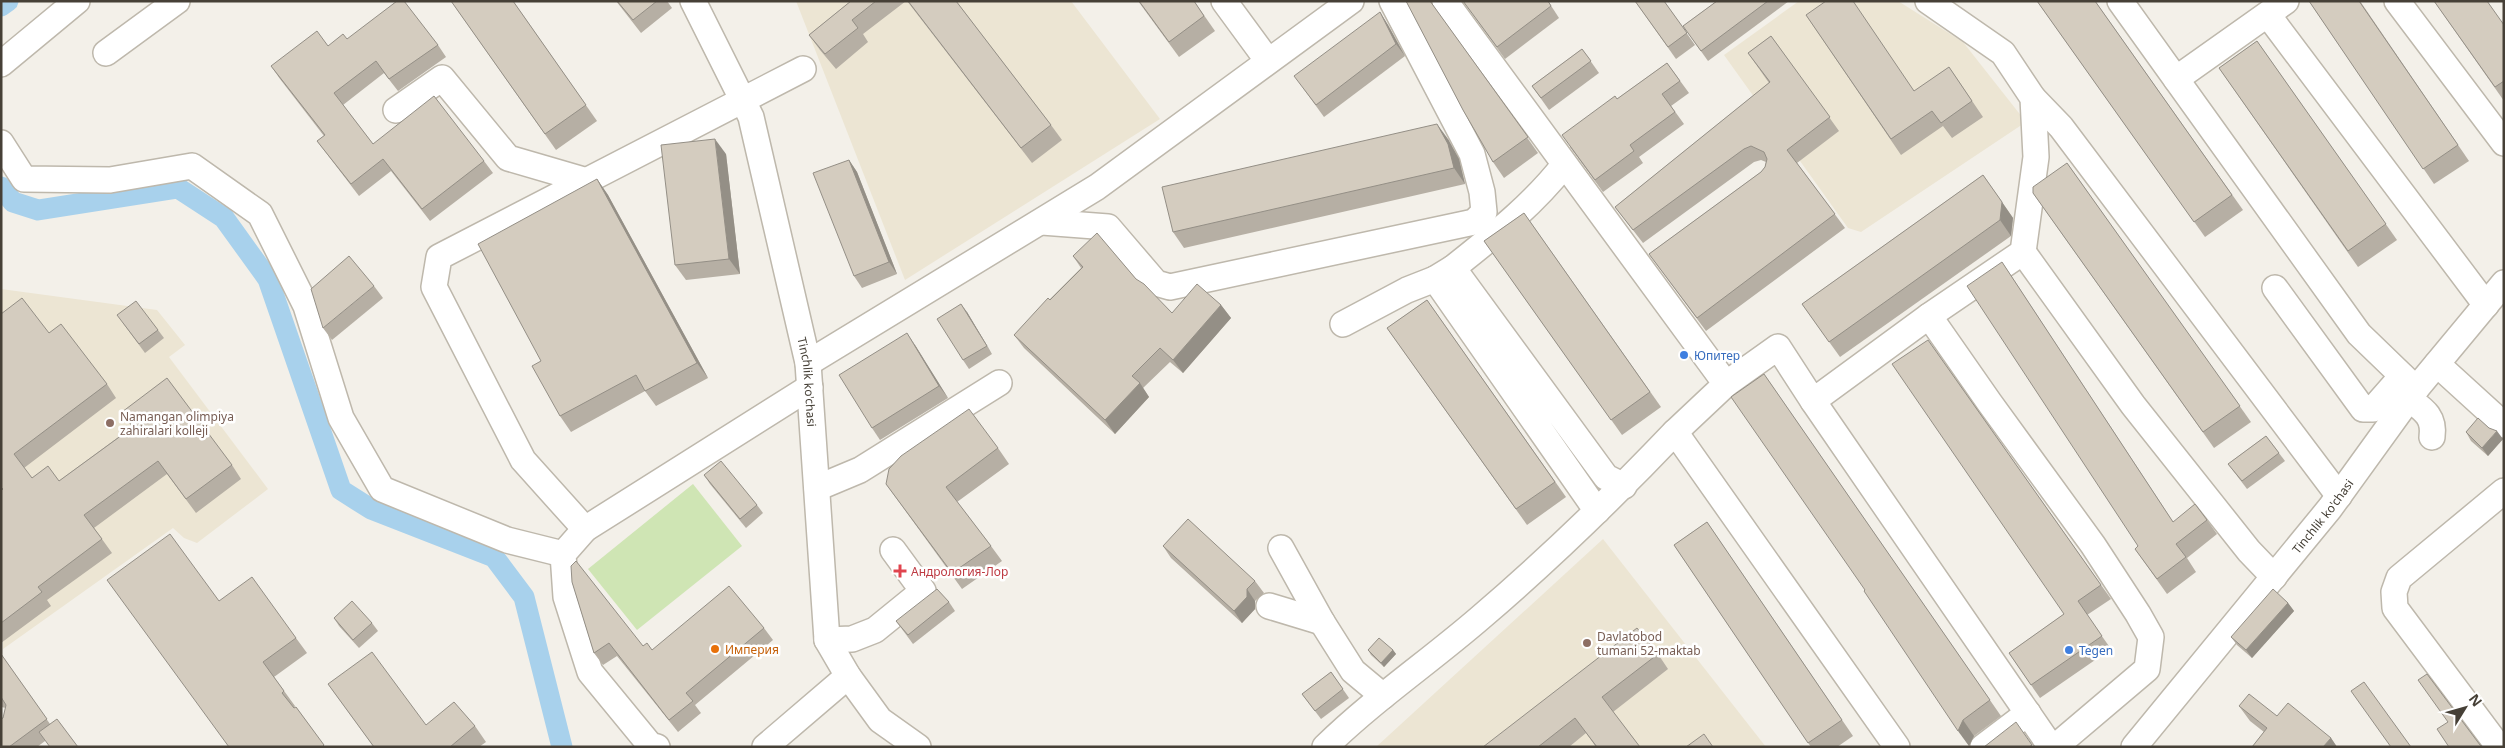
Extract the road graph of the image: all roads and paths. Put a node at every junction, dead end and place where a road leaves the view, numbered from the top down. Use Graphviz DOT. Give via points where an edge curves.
graph roads {
  1 [pos="77,1"];
  2 [pos="176,1"];
  3 [pos="693,1"];
  4 [pos="1224,1"];
  5 [pos="1351,1"];
  6 [pos="1392,1"];
  7 [pos="1444,1"];
  8 [pos="2120,1"];
  9 [pos="2397,1"];
  10 [pos="1935,3"];
  11 [pos="2277,8"];
  12 [pos="106,53"];
  13 [pos="1268,61"];
  14 [pos="1,64"];
  15 [pos="803,69"];
  16 [pos="2176,79"];
  17 [pos="2032,98"];
  18 [pos="743,102"];
  19 [pos="396,110"];
  20 [pos="1,143"];
  21 [pos="2504,143"];
  22 [pos="1564,165"];
  23 [pos="587,182"];
  24 [pos="1042,222"];
  25 [pos="1660,248"];
  26 [pos="2023,252"];
  27 [pos="1637,265"];
  28 [pos="1444,273"];
  29 [pos="2504,283"];
  30 [pos="2274,288"];
  31 [pos="2486,305"];
  32 [pos="1929,316"];
  33 [pos="1342,324"];
  34 [pos="808,363"];
  35 [pos="2438,364"];
  36 [pos="999,383"];
  37 [pos="1726,384"];
  38 [pos="810,387"];
  39 [pos="2409,388"];
  40 [pos="1813,401"];
  41 [pos="2504,425"];
  42 [pos="1674,432"];
  43 [pos="2432,437"];
  44 [pos="1624,486"];
  45 [pos="817,488"];
  46 [pos="2504,491"];
  47 [pos="2339,496"];
  48 [pos="1598,511"];
  49 [pos="586,530"];
  50 [pos="1281,548"];
  51 [pos="893,550"];
  52 [pos="563,554"];
  53 [pos="2274,576"];
  54 [pos="1269,606"];
  55 [pos="1322,622"];
  56 [pos="828,640"];
  57 [pos="848,676"];
  58 [pos="1383,696"];
  59 [pos="2028,713"];
  60 [pos="657,747"];
  61 [pos="765,747"];
  62 [pos="918,747"];
  63 [pos="1325,747"];
  64 [pos="1898,747"];
  65 [pos="1983,747"];
  66 [pos="2051,747"];
  67 [pos="2055,747"];
  68 [pos="2134,747"];
  69 [pos="2499,747"];
  1 -- 14 [label="street"];
  2 -- 12 [label="street"];
  3 -- 18 [label="street, Tinchlik ko'chasi"];
  4 -- 13 [label="street"];
  5 -- 13 [label="street"];
  6 -- 24 [label="street" via="1472,154 1484,212 1474,222 1170,286 1156,283 1108,227"];
  7 -- 22 [label="street"];
  8 -- 16 [label="street"];
  9 -- 21 [label="street"];
  10 -- 17 [label="street" via="2004,53"];
  11 -- 16 [label="street"];
  11 -- 31 [label="street"];
  13 -- 24 [label="street" via="1097,187"];
  15 -- 18 [label="street"];
  16 -- 39 [label="street" via="2359,334"];
  17 -- 26 [label="street" via="2036,158"];
  17 -- 47 [label="street" via="2061,127"];
  18 -- 23 [label="street"];
  18 -- 34 [label="street, Tinchlik ko'chasi" via="751,117"];
  19 -- 23 [label="street" via="442,78 508,158"];
  20 -- 52 [label="street" via="24,179 110,180 192,166 260,214 306,306 341,418 382,489 506,540"];
  22 -- 27 [label="street"];
  22 -- 28 [label="street" via="1519,215"];
  23 -- 49 [label="street" via="439,257 434,287 524,460"];
  24 -- 34 [label="street"];
  25 -- 27 [label="street"];
  26 -- 32 [label="street"];
  26 -- 53 [label="street" via="2133,405 2249,551"];
  27 -- 37 [label="street"];
  28 -- 33 [label="street"];
  28 -- 44 [label="street" via="1606,477"];
  28 -- 48 [label="street"];
  29 -- 31 [label="street, Tinchlik ko'chasi"];
  30 -- 39 [label="street" via="2363,409 2373,409"];
  31 -- 35 [label="street, Tinchlik ko'chasi"];
  32 -- 40 [label="street"];
  32 -- 67 [label="street" via="2093,545 2151,637 2147,669"];
  34 -- 38 [label="street, Tinchlik ko'chasi"];
  35 -- 39 [label="street, Tinchlik ko'chasi"];
  35 -- 41 [label="street"];
  36 -- 45 [label="street" via="860,470"];
  37 -- 40 [label="street" via="1778,347"];
  37 -- 42 [label="street"];
  38 -- 45 [label="street, Tinchlik ko'chasi"];
  38 -- 49 [label="street"];
  39 -- 43 [label="street" via="2434,425"];
  39 -- 47 [label="street, Tinchlik ko'chasi"];
  40 -- 59 [label="street"];
  42 -- 44 [label="street"];
  42 -- 64 [label="street"];
  44 -- 48 [label="street"];
  45 -- 56 [label="street, Tinchlik ko'chasi"];
  46 -- 69 [label="street" via="2399,578 2394,592 2395,608"];
  47 -- 53 [label="street, Tinchlik ko'chasi"];
  48 -- 58 [label="street" via="1480,618"];
  49 -- 52 [label="street"];
  50 -- 55 [label="street"];
  51 -- 56 [label="street" via="923,591 875,630 852,639"];
  52 -- 60 [label="street" via="566,597 590,672 650,745"];
  53 -- 68 [label="street, Tinchlik ko'chasi"];
  54 -- 55 [label="street"];
  55 -- 58 [label="street" via="1353,670"];
  56 -- 57 [label="street, Tinchlik ko'chasi"];
  57 -- 61 [label="street"];
  57 -- 62 [label="street, Tinchlik ko'chasi" via="880,720"];
  58 -- 63 [label="street"];
  59 -- 65 [label="street"];
  59 -- 66 [label="street"];
}
